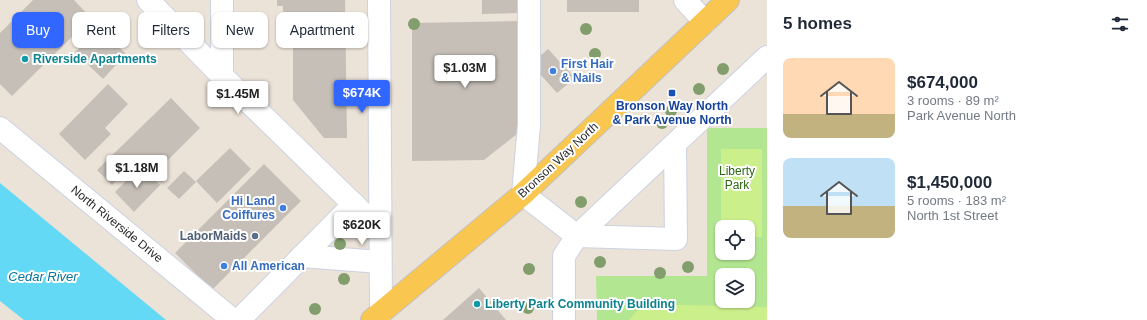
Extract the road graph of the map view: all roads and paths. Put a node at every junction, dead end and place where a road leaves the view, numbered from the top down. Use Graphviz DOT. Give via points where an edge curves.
graph roads {
  1 [pos="148,0"];
  2 [pos="222,0"];
  3 [pos="379,0"];
  4 [pos="529,0"];
  5 [pos="685,0"];
  6 [pos="728,0"];
  7 [pos="705,22"];
  8 [pos="767,57"];
  9 [pos="222,76"];
  10 [pos="0,128"];
  11 [pos="675,144"];
  12 [pos="523,194"];
  13 [pos="354,204"];
  14 [pos="379,229"];
  15 [pos="577,236"];
  16 [pos="302,256"];
  17 [pos="380,262"];
  18 [pos="376,316"];
  19 [pos="234,320"];
  20 [pos="239,320"];
  21 [pos="564,320"];
  1 -- 9 [label="street"];
  2 -- 9 [label="street"];
  3 -- 14 [label="street"];
  4 -- 12 [label="street" via="529,125"];
  5 -- 7 [label="street"];
  6 -- 7 [label="main road, Bronson Way North"];
  7 -- 12 [label="main road, Bronson Way North"];
  8 -- 11 [label="street"];
  9 -- 13 [label="street"];
  10 -- 19 [label="street, North Riverside Drive"];
  11 -- 15 [label="street"];
  11 -- 15 [label="street" via="676,239"];
  12 -- 15 [label="street"];
  12 -- 18 [label="main road, Bronson Way North"];
  13 -- 14 [label="street"];
  13 -- 16 [label="street"];
  14 -- 17 [label="street"];
  15 -- 21 [label="street" via="564,256"];
  16 -- 17 [label="street"];
  16 -- 20 [label="street"];
  17 -- 18 [label="street"];
}
